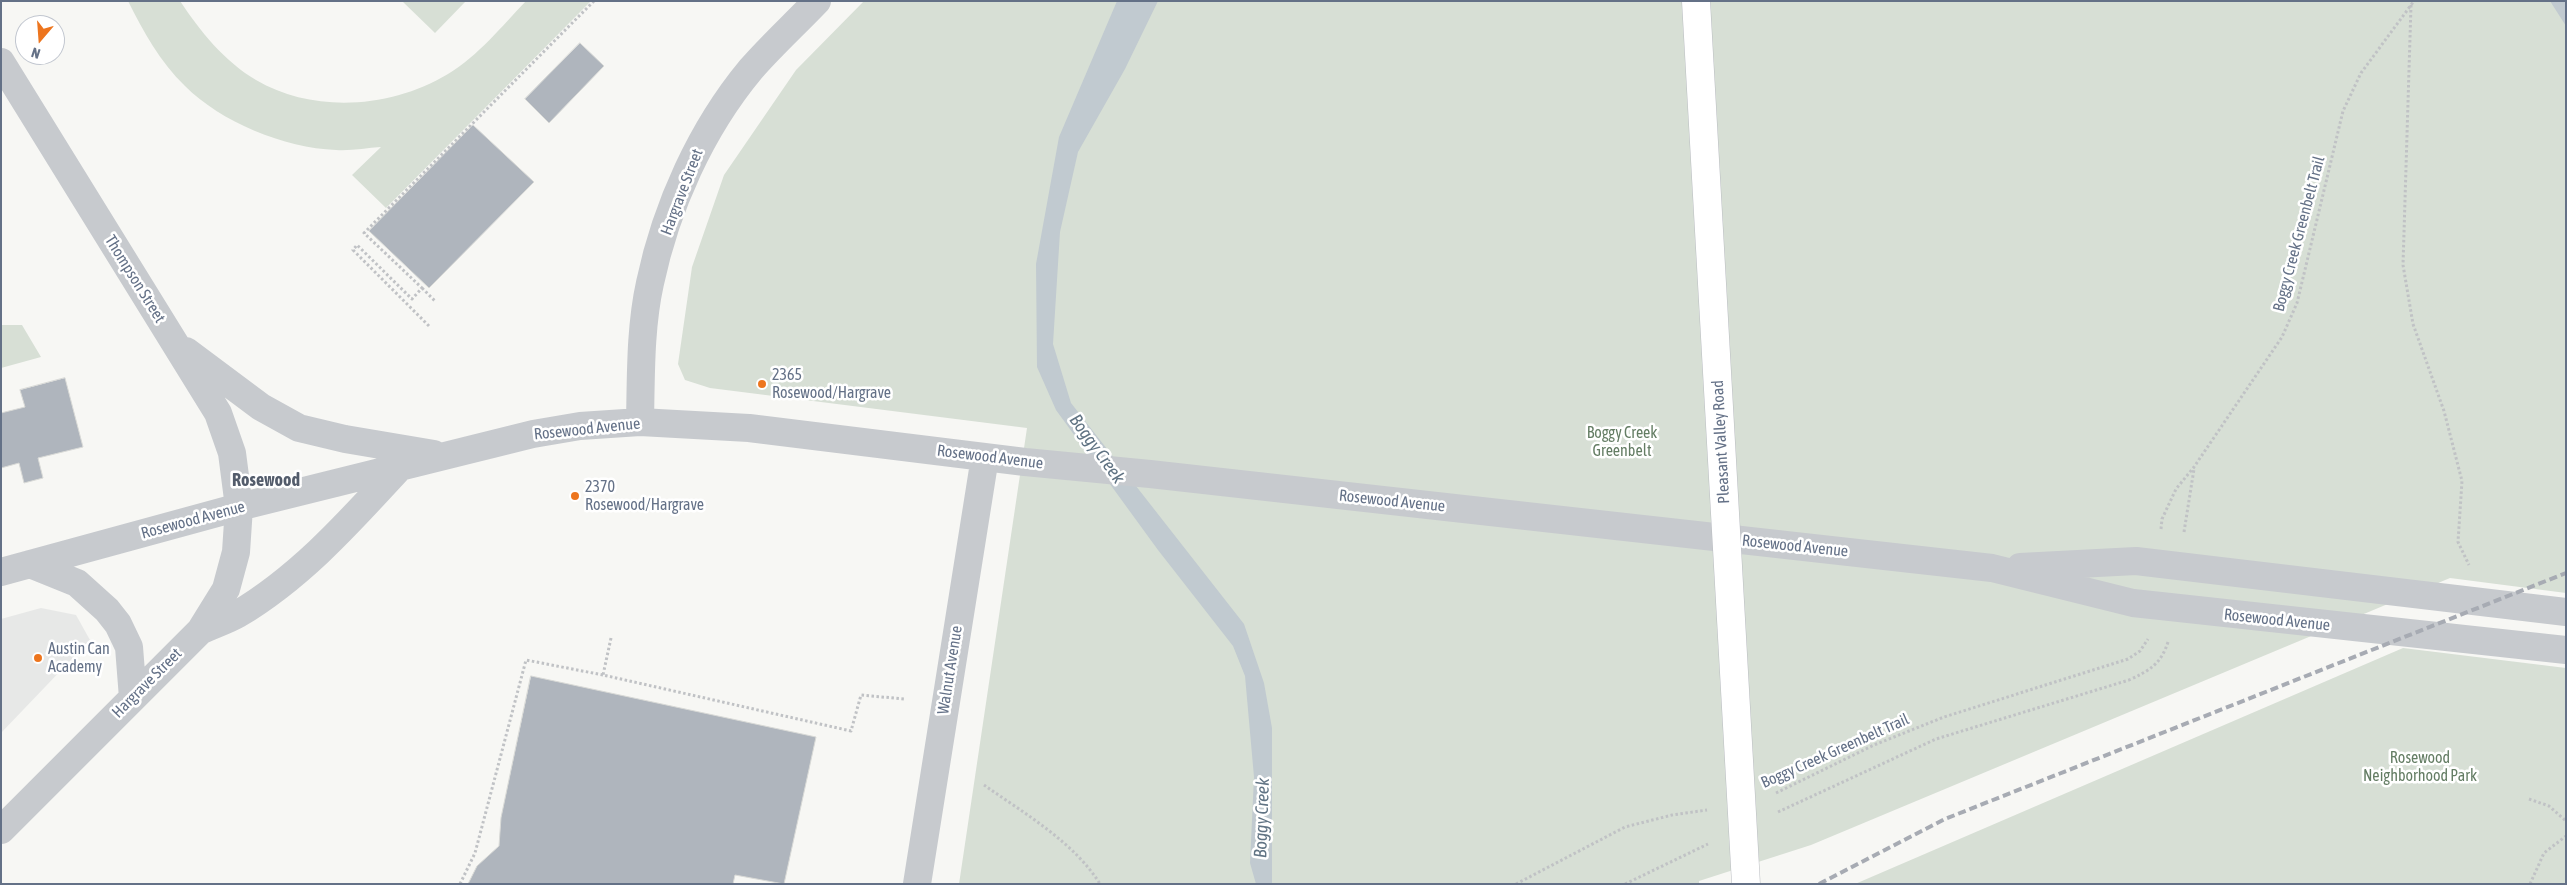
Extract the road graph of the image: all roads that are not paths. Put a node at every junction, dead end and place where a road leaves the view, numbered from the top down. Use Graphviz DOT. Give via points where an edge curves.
graph roads {
  1 [pos="817,1"];
  2 [pos="1696,1"];
  3 [pos="1,62"];
  4 [pos="173,341"];
  5 [pos="640,422"];
  6 [pos="443,455"];
  7 [pos="985,457"];
  8 [pos="400,467"];
  9 [pos="239,508"];
  10 [pos="30,564"];
  11 [pos="1992,568"];
  12 [pos="1,572"];
  13 [pos="2566,612"];
  14 [pos="200,631"];
  15 [pos="2566,650"];
  16 [pos="133,698"];
  17 [pos="1,830"];
  18 [pos="917,884"];
  19 [pos="1746,884"];
  1 -- 5 [label="street, Hargrave Street" via="751,70 708,129 686,172 650,283 642,356"];
  2 -- 19 [label="main road, Pleasant Valley Road, bridge"];
  3 -- 4 [label="street, Thompson Street"];
  4 -- 6 [label="street" via="261,407 300,428"];
  4 -- 9 [label="street, Thompson Street" via="218,412 232,453"];
  5 -- 6 [label="street, Rosewood Avenue" via="580,426"];
  5 -- 7 [label="street, Rosewood Avenue" via="749,428"];
  6 -- 8 [label="street, Rosewood Avenue"];
  7 -- 11 [label="street, Rosewood Avenue"];
  7 -- 18 [label="street, Walnut Avenue"];
  8 -- 9 [label="street, Rosewood Avenue"];
  8 -- 14 [label="street" via="330,542 266,596 236,615"];
  9 -- 10 [label="street, Rosewood Avenue"];
  9 -- 14 [label="street, Hargrave Street" via="236,552 226,589"];
  10 -- 12 [label="street, Rosewood Avenue"];
  10 -- 16 [label="street" via="77,583 118,624 129,647"];
  11 -- 13 [label="street, Rosewood Avenue" via="2136,561"];
  11 -- 15 [label="street, Rosewood Avenue" via="2133,603"];
  14 -- 16 [label="street, Hargrave Street"];
  16 -- 17 [label="street, Hargrave Street"];
}
